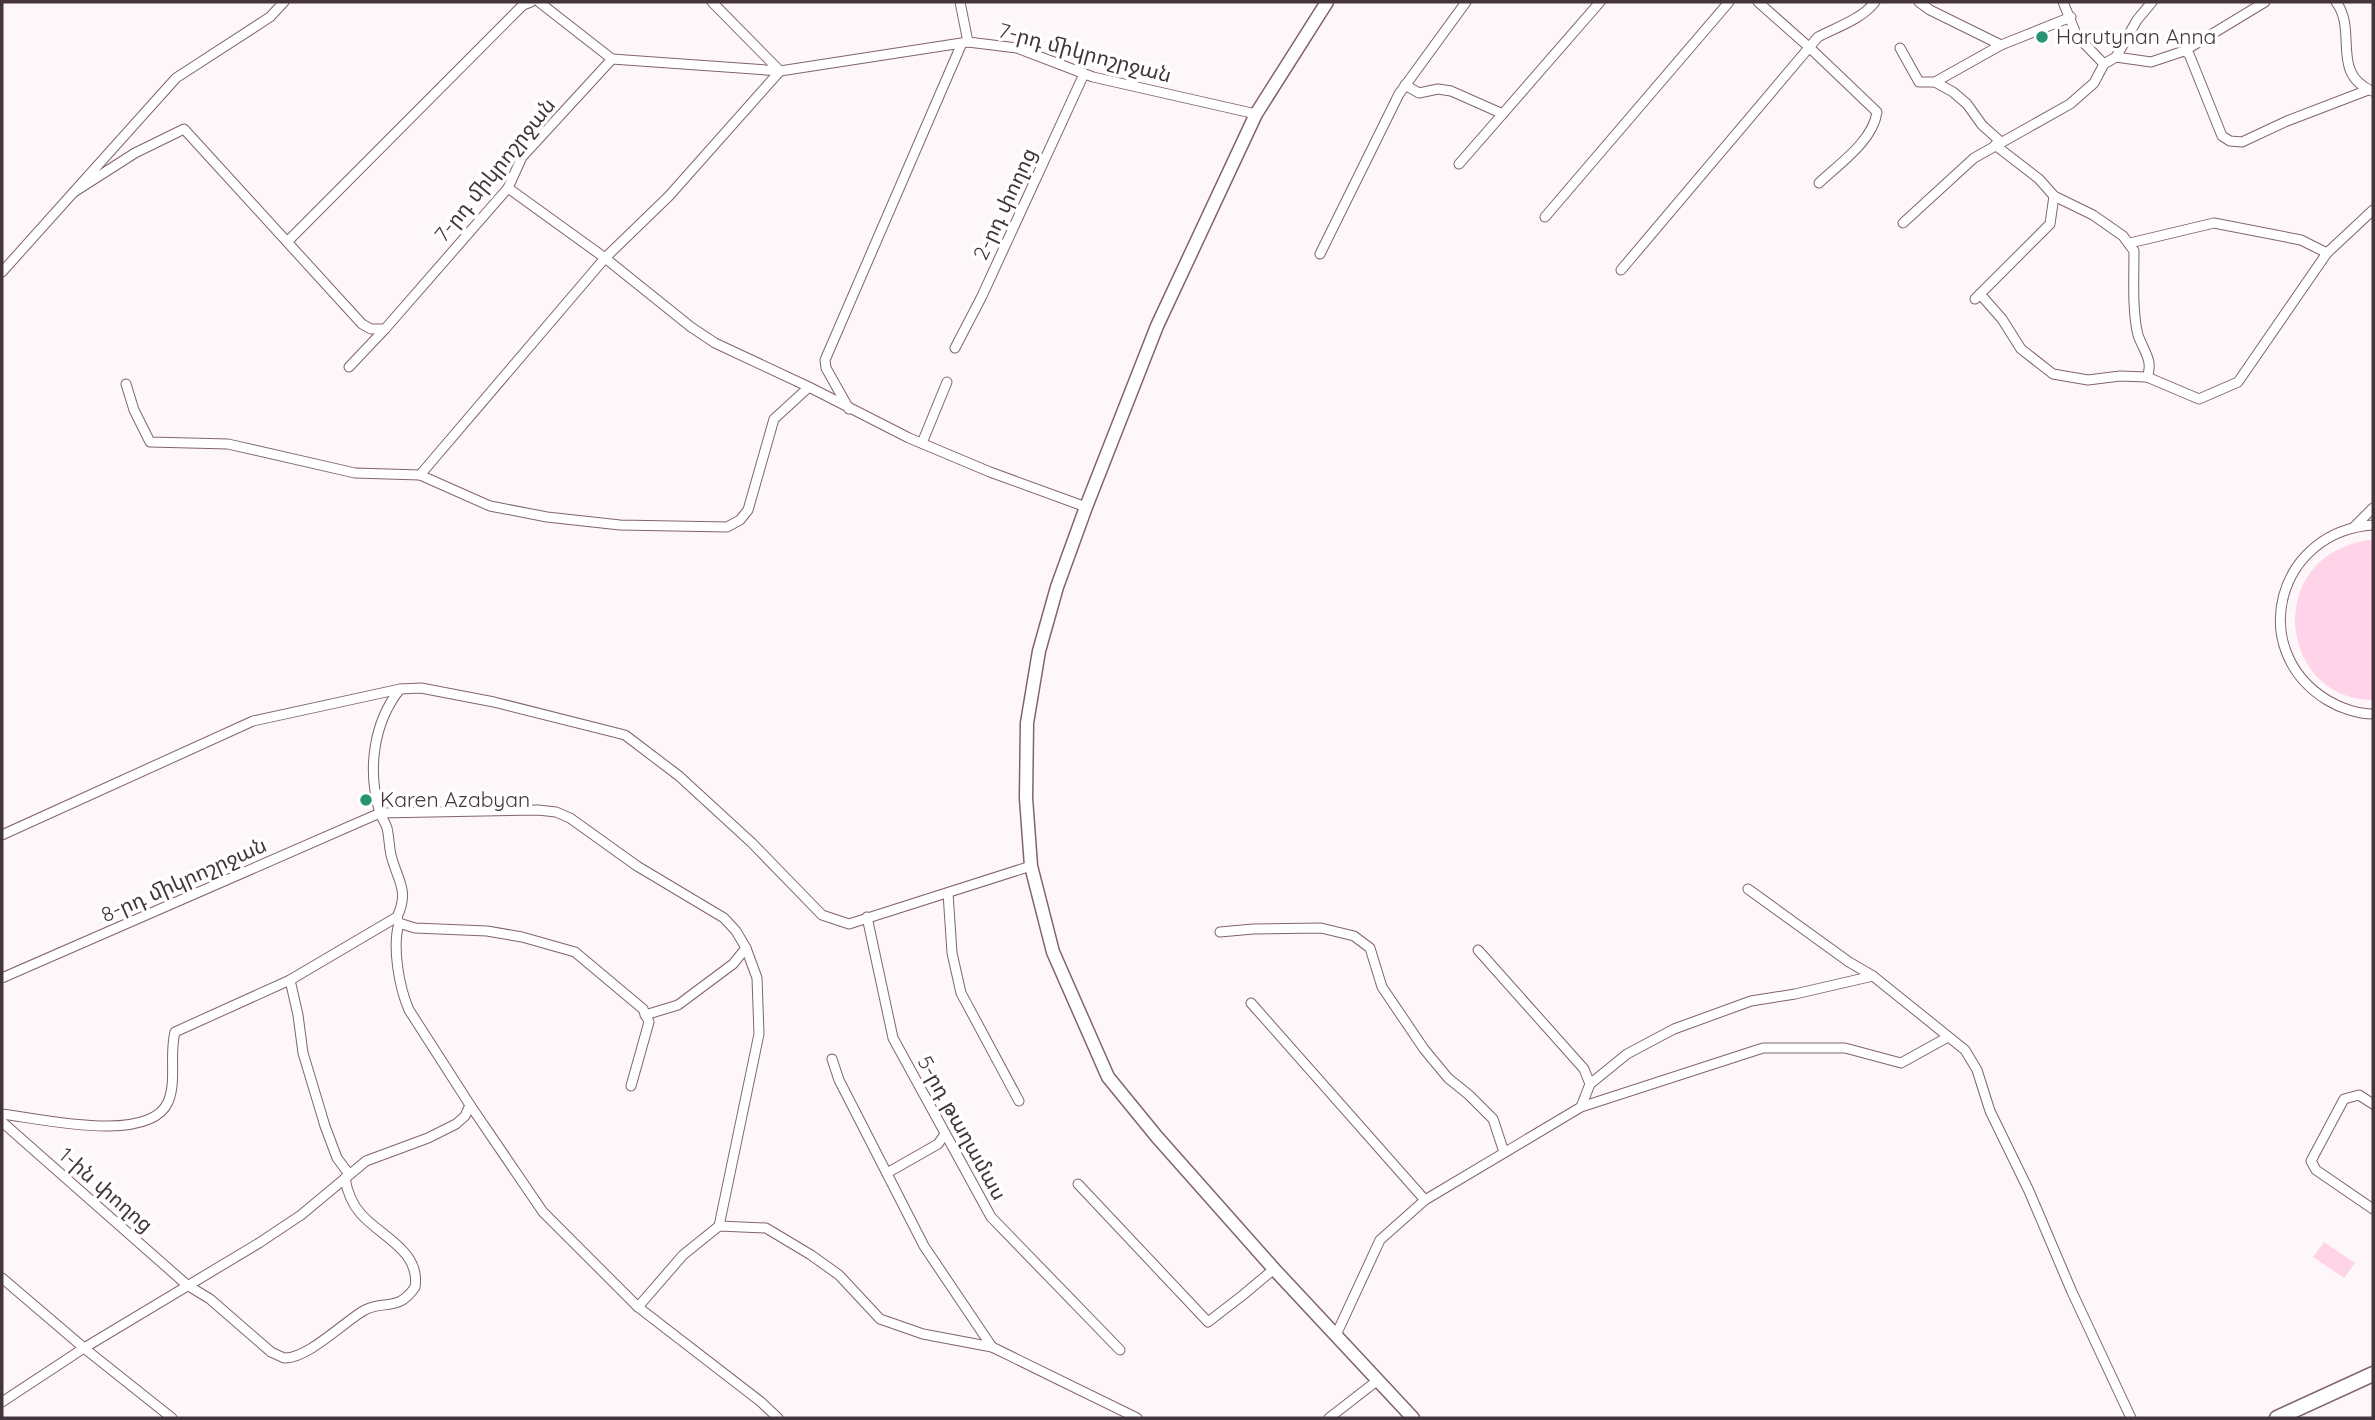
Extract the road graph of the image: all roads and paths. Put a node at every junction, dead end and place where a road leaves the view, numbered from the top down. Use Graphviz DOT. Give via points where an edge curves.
graph roads {
  1 [pos="284,2"];
  2 [pos="531,2"];
  3 [pos="539,2"];
  4 [pos="712,2"];
  5 [pos="960,2"];
  6 [pos="1327,2"];
  7 [pos="1466,2"];
  8 [pos="1600,2"];
  9 [pos="1729,2"];
  10 [pos="1758,2"];
  11 [pos="1875,2"];
  12 [pos="1919,2"];
  13 [pos="2063,2"];
  14 [pos="2152,2"];
  15 [pos="2265,2"];
  16 [pos="2336,2"];
  17 [pos="2071,17"];
  18 [pos="965,43"];
  19 [pos="2001,46"];
  20 [pos="1810,48"];
  21 [pos="1900,48"];
  22 [pos="2184,51"];
  23 [pos="2116,57"];
  24 [pos="612,59"];
  25 [pos="2104,64"];
  26 [pos="780,71"];
  27 [pos="1084,74"];
  28 [pos="1935,82"];
  29 [pos="1405,85"];
  30 [pos="2371,91"];
  31 [pos="1256,114"];
  32 [pos="1503,114"];
  33 [pos="1998,144"];
  34 [pos="1459,164"];
  35 [pos="1819,183"];
  36 [pos="508,188"];
  37 [pos="74,192"];
  38 [pos="2054,196"];
  39 [pos="2373,210"];
  40 [pos="1545,217"];
  41 [pos="1903,223"];
  42 [pos="288,241"];
  43 [pos="2130,243"];
  44 [pos="2327,253"];
  45 [pos="1320,254"];
  46 [pos="606,258"];
  47 [pos="1621,270"];
  48 [pos="2,272"];
  49 [pos="385,329"];
  50 [pos="955,348"];
  51 [pos="349,367"];
  52 [pos="2147,376"];
  53 [pos="947,382"];
  54 [pos="126,384"];
  55 [pos="809,387"];
  56 [pos="849,410"];
  57 [pos="922,443"];
  58 [pos="420,475"];
  59 [pos="1086,507"];
  60 [pos="2373,508"];
  61 [pos="2373,525"];
  62 [pos="2355,526"];
  63 [pos="400,689"];
  64 [pos="2371,715"];
  65 [pos="380,813"];
  66 [pos="2,835"];
  67 [pos="1031,866"];
  68 [pos="1748,889"];
  69 [pos="948,893"];
  70 [pos="867,918"];
  71 [pos="398,920"];
  72 [pos="1220,932"];
  73 [pos="746,948"];
  74 [pos="1478,950"];
  75 [pos="1873,976"];
  76 [pos="2,978"];
  77 [pos="290,979"];
  78 [pos="1251,1003"];
  79 [pos="645,1015"];
  80 [pos="1948,1037"];
  81 [pos="832,1059"];
  82 [pos="1590,1084"];
  83 [pos="631,1086"];
  84 [pos="1019,1101"];
  85 [pos="2373,1104"];
  86 [pos="470,1105"];
  87 [pos="1581,1107"];
  88 [pos="2,1114"];
  89 [pos="2,1122"];
  90 [pos="945,1134"];
  91 [pos="1504,1152"];
  92 [pos="887,1173"];
  93 [pos="347,1176"];
  94 [pos="1078,1184"];
  95 [pos="1426,1200"];
  96 [pos="2373,1209"];
  97 [pos="719,1226"];
  98 [pos="1274,1269"];
  99 [pos="2,1278"];
  100 [pos="187,1285"];
  101 [pos="638,1307"];
  102 [pos="1336,1335"];
  103 [pos="992,1347"];
  104 [pos="83,1348"];
  105 [pos="1120,1350"];
  106 [pos="2373,1374"];
  107 [pos="1378,1380"];
  108 [pos="2,1402"];
  109 [pos="172,1418"];
  110 [pos="778,1418"];
  111 [pos="1137,1418"];
  112 [pos="1329,1418"];
  113 [pos="1413,1418"];
  114 [pos="2131,1418"];
  115 [pos="2277,1418"];
  1 -- 37 [label="street" via="270,17 176,78"];
  2 -- 42 [label="street"];
  3 -- 24 [label="street"];
  4 -- 26 [label="street"];
  5 -- 18 [label="street"];
  6 -- 31 [label="main road"];
  7 -- 29 [label="street"];
  8 -- 32 [label="street"];
  9 -- 40 [label="street"];
  10 -- 20 [label="street"];
  11 -- 20 [label="street" via="1861,15 1818,37"];
  12 -- 19 [label="street"];
  13 -- 17 [label="street"];
  14 -- 23 [label="street"];
  15 -- 22 [label="street"];
  16 -- 30 [label="street" via="2345,24 2352,78"];
  17 -- 19 [label="street"];
  17 -- 25 [label="street" via="2077,36"];
  18 -- 26 [label="street, 7-րդ միկրոշրջան"];
  18 -- 27 [label="street, 7-րդ միկրոշրջան" via="1017,48"];
  18 -- 56 [label="street" via="825,360"];
  19 -- 28 [label="street"];
  20 -- 35 [label="street" via="1877,112 1864,139"];
  20 -- 47 [label="street"];
  21 -- 28 [label="street" via="1919,82"];
  22 -- 23 [label="street" via="2151,62"];
  22 -- 30 [label="street" via="2222,136 2230,141 2242,142"];
  23 -- 25 [label="street"];
  24 -- 26 [label="street, 7-րդ միկրոշրջան"];
  24 -- 36 [label="street, 7-րդ միկրոշրջան" via="522,158"];
  25 -- 33 [label="street" via="2094,83 2070,104"];
  26 -- 46 [label="street" via="669,196"];
  27 -- 31 [label="street, 7-րդ միկրոշրջան"];
  27 -- 50 [label="street, 2-րդ փողոց"];
  28 -- 33 [label="street" via="1967,104"];
  29 -- 32 [label="street" via="1419,93 1451,91"];
  29 -- 45 [label="street"];
  31 -- 59 [label="main road" via="1157,326"];
  32 -- 34 [label="street"];
  33 -- 38 [label="street"];
  33 -- 41 [label="street" via="1974,158"];
  36 -- 46 [label="street"];
  36 -- 49 [label="street, 7-րդ միկրոշրջան"];
  37 -- 42 [label="street" via="135,153 184,129"];
  37 -- 48 [label="street"];
  38 -- 43 [label="street" via="2093,215"];
  38 -- 52 [label="street" via="2050,224 1977,297 2002,319 2021,349 2053,374 2088,380"];
  39 -- 44 [label="street"];
  42 -- 49 [label="street" via="362,324"];
  43 -- 44 [label="street" via="2214,223 2301,240"];
  43 -- 52 [label="street" via="2138,333 2150,362"];
  44 -- 52 [label="street" via="2238,382 2199,399"];
  46 -- 55 [label="street" via="715,343"];
  46 -- 58 [label="street"];
  49 -- 51 [label="street, 7-րդ միկրոշրջան"];
  53 -- 57 [label="street"];
  54 -- 58 [label="street" via="150,442 228,444 355,473"];
  55 -- 56 [label="street"];
  55 -- 58 [label="street" via="774,419 748,510 727,527 547,517 490,506"];
  56 -- 57 [label="street"];
  57 -- 59 [label="street"];
  59 -- 67 [label="main road" via="1039,651 1027,723"];
  60 -- 62 [label="street"];
  61 -- 62 [label="street"];
  62 -- 64 [label="street" via="2327,537 2304,556 2288,581 2280,610 2282,640 2294,668 2313,691 2339,707"];
  63 -- 65 [label="street" via="383,714 374,748"];
  63 -- 66 [label="street" via="253,721"];
  63 -- 70 [label="street" via="421,688 494,702 625,736 679,776 752,842 822,915 849,924"];
  65 -- 71 [label="street" via="403,891"];
  65 -- 73 [label="street" via="556,812 724,918"];
  65 -- 76 [label="street, 8-րդ միկրոշրջան"];
  67 -- 69 [label="street"];
  67 -- 98 [label="main road" via="1053,952 1108,1077"];
  68 -- 75 [label="street"];
  69 -- 70 [label="street"];
  69 -- 84 [label="street" via="952,953 961,993"];
  70 -- 90 [label="street, 5-րդ թաղամաս" via="893,1038"];
  71 -- 77 [label="street"];
  71 -- 79 [label="street" via="415,928 499,933 575,952"];
  71 -- 86 [label="street" via="396,946 405,1002"];
  72 -- 91 [label="street" via="1321,928 1354,936 1370,948 1382,987 1448,1078 1493,1119"];
  73 -- 79 [label="street" via="733,964 678,1005"];
  73 -- 97 [label="street" via="757,978 759,1034"];
  74 -- 82 [label="street" via="1563,1043"];
  75 -- 80 [label="street"];
  75 -- 82 [label="street" via="1751,1001 1674,1029 1627,1054"];
  77 -- 88 [label="street" via="175,1032 172,1089 156,1116 107,1125 59,1124"];
  77 -- 93 [label="street" via="303,1053"];
  78 -- 95 [label="street"];
  79 -- 83 [label="street" via="649,1023"];
  80 -- 87 [label="street" via="1901,1063 1845,1048 1763,1048"];
  80 -- 114 [label="street" via="1965,1050 1977,1070 1990,1111"];
  81 -- 92 [label="street"];
  82 -- 87 [label="street"];
  85 -- 96 [label="street" via="2359,1095 2344,1099 2311,1161 2316,1170"];
  86 -- 93 [label="street" via="456,1124 366,1161"];
  86 -- 101 [label="street" via="543,1212"];
  87 -- 91 [label="street"];
  89 -- 100 [label="street, 1-ին փողոց"];
  90 -- 92 [label="street" via="938,1144"];
  90 -- 105 [label="street, 5-րդ թաղամաս" via="991,1217"];
  91 -- 95 [label="street"];
  92 -- 103 [label="street" via="924,1246"];
  93 -- 100 [label="street" via="301,1215"];
  93 -- 100 [label="street, 1-ին փողոց" via="347,1189 361,1215 406,1255 416,1281 405,1298 364,1310 302,1353 287,1358 271,1352"];
  94 -- 98 [label="street" via="1208,1322"];
  95 -- 102 [label="street" via="1380,1240"];
  97 -- 101 [label="street" via="683,1255"];
  97 -- 103 [label="street" via="766,1228 839,1275 880,1320 923,1334"];
  98 -- 102 [label="main road"];
  99 -- 104 [label="street"];
  100 -- 104 [label="street"];
  101 -- 110 [label="street"];
  102 -- 107 [label="main road"];
  103 -- 111 [label="street"];
  104 -- 108 [label="street"];
  104 -- 109 [label="street"];
  106 -- 115 [label="main road"];
  107 -- 112 [label="street"];
  107 -- 113 [label="main road"];
}
